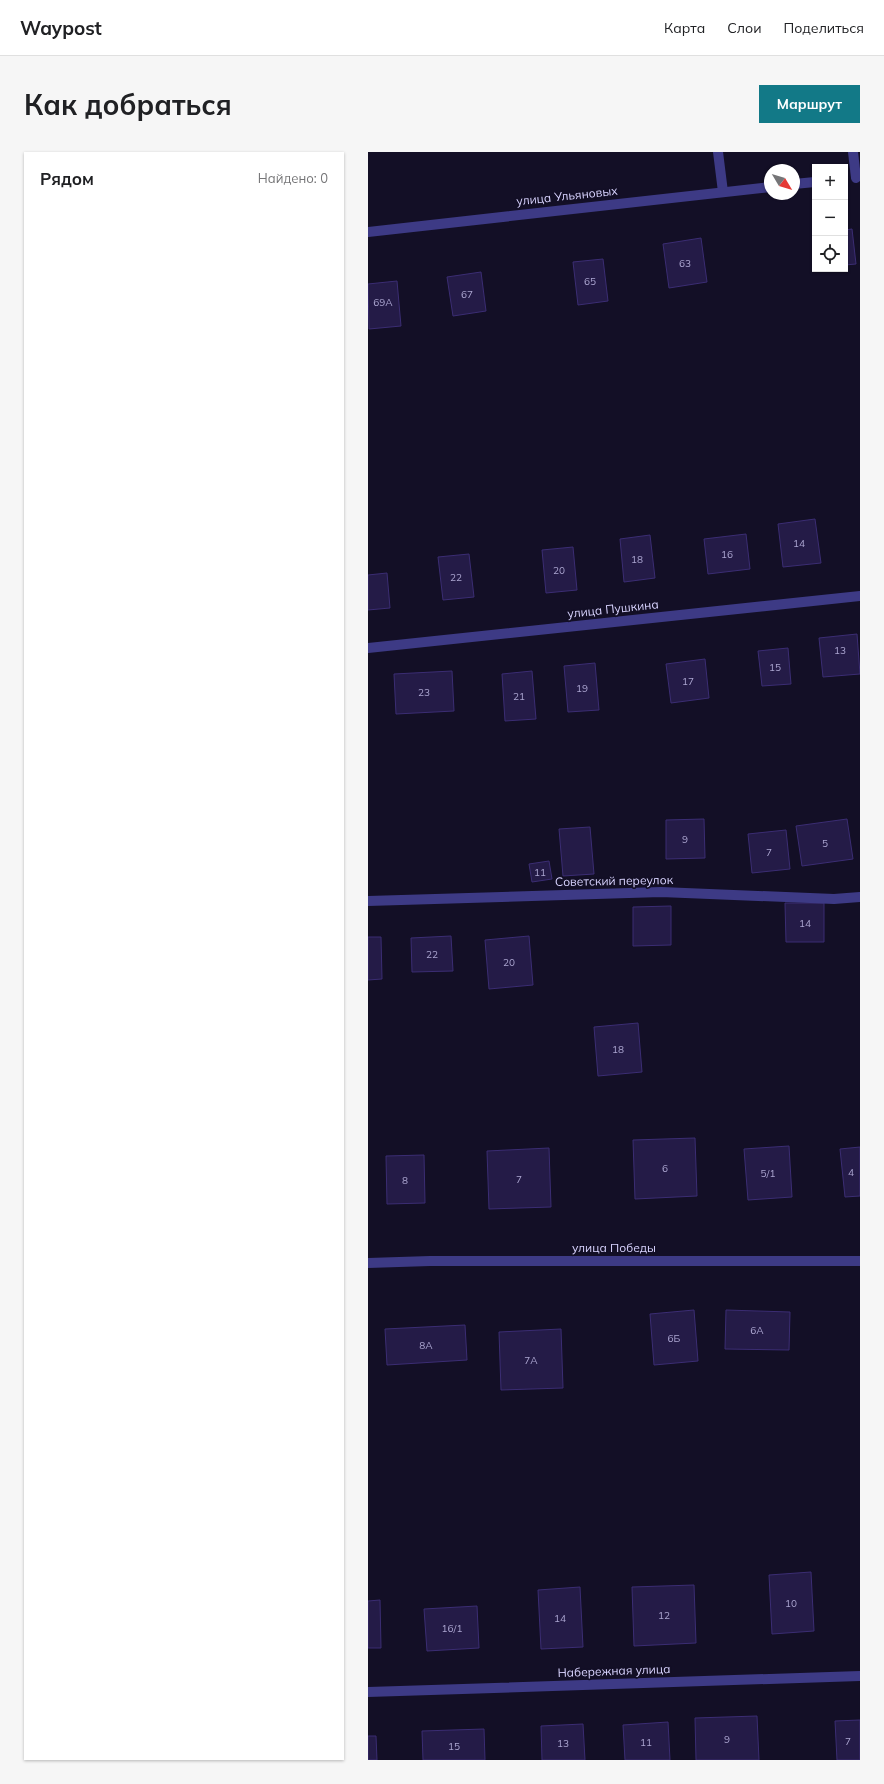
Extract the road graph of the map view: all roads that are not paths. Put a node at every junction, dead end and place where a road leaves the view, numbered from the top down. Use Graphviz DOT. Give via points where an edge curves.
graph roads {
  1 [pos="718,152"];
  2 [pos="853,152"];
  3 [pos="858,178"];
  4 [pos="848,179"];
  5 [pos="812,182"];
  6 [pos="800,183"];
  7 [pos="764,188"];
  8 [pos="722,192"];
  9 [pos="368,232"];
  10 [pos="860,596"];
  11 [pos="368,648"];
  12 [pos="860,897"];
  13 [pos="368,901"];
  14 [pos="860,1261"];
  15 [pos="368,1263"];
  16 [pos="860,1676"];
  17 [pos="368,1692"];
  1 -- 8 [label="street"];
  2 -- 3 [label="street"];
  3 -- 4 [label="street"];
  5 -- 6 [label="street"];
  7 -- 8 [label="street, улица Ульяновых"];
  8 -- 9 [label="street, улица Ульяновых"];
  10 -- 11 [label="street, улица Пушкина"];
  12 -- 13 [label="street, Советский переулок" via="661,892"];
  14 -- 15 [label="street, улица Победы"];
  16 -- 17 [label="street, Набережная улица"];
}
